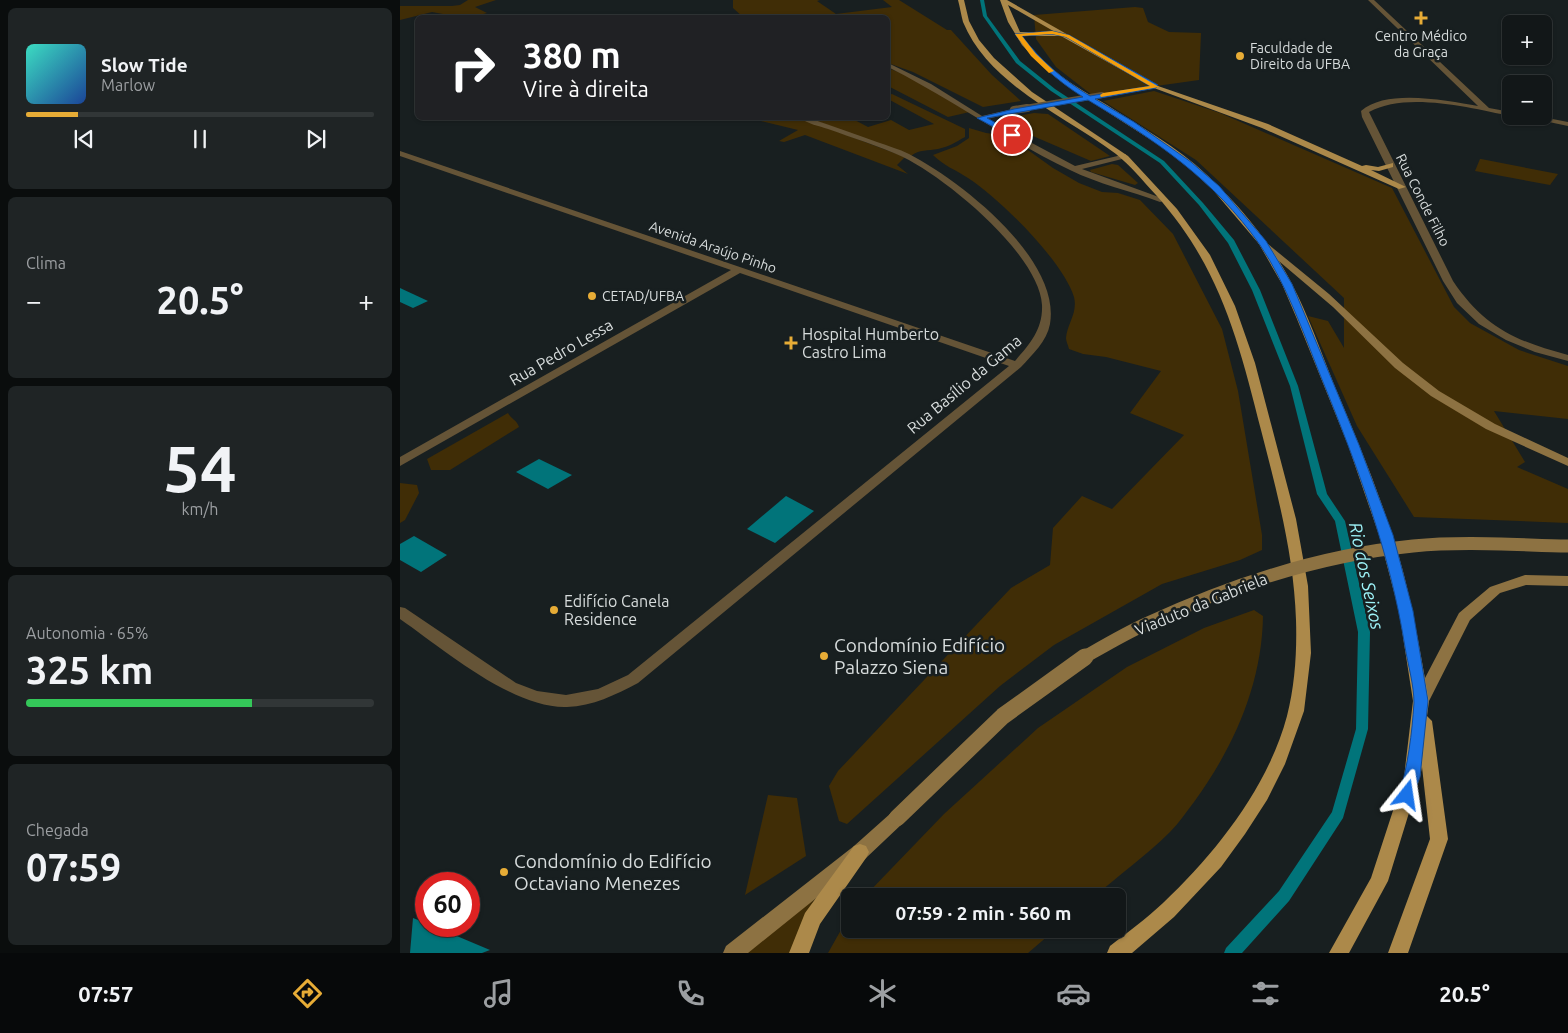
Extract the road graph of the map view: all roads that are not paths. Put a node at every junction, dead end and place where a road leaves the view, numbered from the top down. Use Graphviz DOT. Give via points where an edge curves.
graph roads {
  1 [pos="961,0"];
  2 [pos="1003,0"];
  3 [pos="1371,0"];
  4 [pos="1018,34"];
  5 [pos="1067,36"];
  6 [pos="890,66"];
  7 [pos="1156,87"];
  8 [pos="1487,110"];
  9 [pos="1502,112"];
  10 [pos="981,118"];
  11 [pos="809,120"];
  12 [pos="1552,121"];
  13 [pos="1568,124"];
  14 [pos="400,153"];
  15 [pos="1123,156"];
  16 [pos="1352,164"];
  17 [pos="1390,164"];
  18 [pos="1074,169"];
  19 [pos="1402,187"];
  20 [pos="1163,200"];
  21 [pos="1263,243"];
  22 [pos="738,270"];
  23 [pos="1568,358"];
  24 [pos="1017,365"];
  25 [pos="400,462"];
  26 [pos="1568,462"];
  27 [pos="1568,546"];
  28 [pos="1568,581"];
  29 [pos="400,612"];
  30 [pos="1421,701"];
  31 [pos="860,852"];
  32 [pos="733,953"];
  33 [pos="799,953"];
  34 [pos="1117,953"];
  35 [pos="1340,953"];
  36 [pos="1398,953"];
  1 -- 15 [label="main road" via="969,28 999,67 1028,92"];
  2 -- 4 [label="main road"];
  2 -- 5 [label="main road"];
  3 -- 8 [label="street"];
  4 -- 5 [label="main road"];
  4 -- 21 [label="main road" via="1034,55 1069,85 1189,163 1216,188"];
  5 -- 7 [label="main road"];
  6 -- 10 [label="street" via="929,85"];
  7 -- 10 [label="street, bridge"];
  7 -- 16 [label="main road" via="1265,126"];
  8 -- 9 [label="street"];
  8 -- 17 [label="street, Rua Conde Filho" via="1403,100 1370,106 1365,111 1366,118"];
  10 -- 18 [label="street"];
  11 -- 24 [label="street, Rua Basílio da Gama" via="905,155 940,175 991,216 1028,262 1040,282 1047,304 1045,326 1037,344"];
  12 -- 13 [label="street"];
  14 -- 22 [label="street, Avenida Araújo Pinho"];
  15 -- 18 [label="street"];
  15 -- 20 [label="main road"];
  16 -- 17 [label="main road" via="1379,169"];
  16 -- 19 [label="main road"];
  17 -- 19 [label="street, Rua Conde Filho"];
  18 -- 20 [label="street"];
  19 -- 23 [label="street, Rua Conde Filho" via="1461,302 1479,319 1502,333 1538,351"];
  20 -- 34 [label="main road" via="1196,240 1214,271 1232,311 1253,377 1283,488 1298,568 1304,614 1304,662 1295,716 1271,776 1235,834 1174,905"];
  21 -- 26 [label="main road" via="1420,382 1466,413 1512,438"];
  21 -- 30 [label="main road" via="1287,284 1302,319 1354,445 1386,535 1406,611"];
  22 -- 24 [label="street, Avenida Araújo Pinho"];
  22 -- 25 [label="street, Rua Pedro Lessa"];
  24 -- 29 [label="street, Rua Basílio da Gama" via="634,679 601,695 566,700 536,697 510,687"];
  27 -- 31 [label="main road, Viaduto da Gabriela, bridge" via="1414,546 1352,554 1285,570 1145,624 1075,662 1003,716"];
  28 -- 30 [label="main road" via="1525,580 1495,590 1464,617"];
  30 -- 35 [label="main road" via="1412,777 1380,881"];
  30 -- 36 [label="main road" via="1439,839"];
  31 -- 32 [label="main road"];
  31 -- 33 [label="main road" via="812,920"];
}
